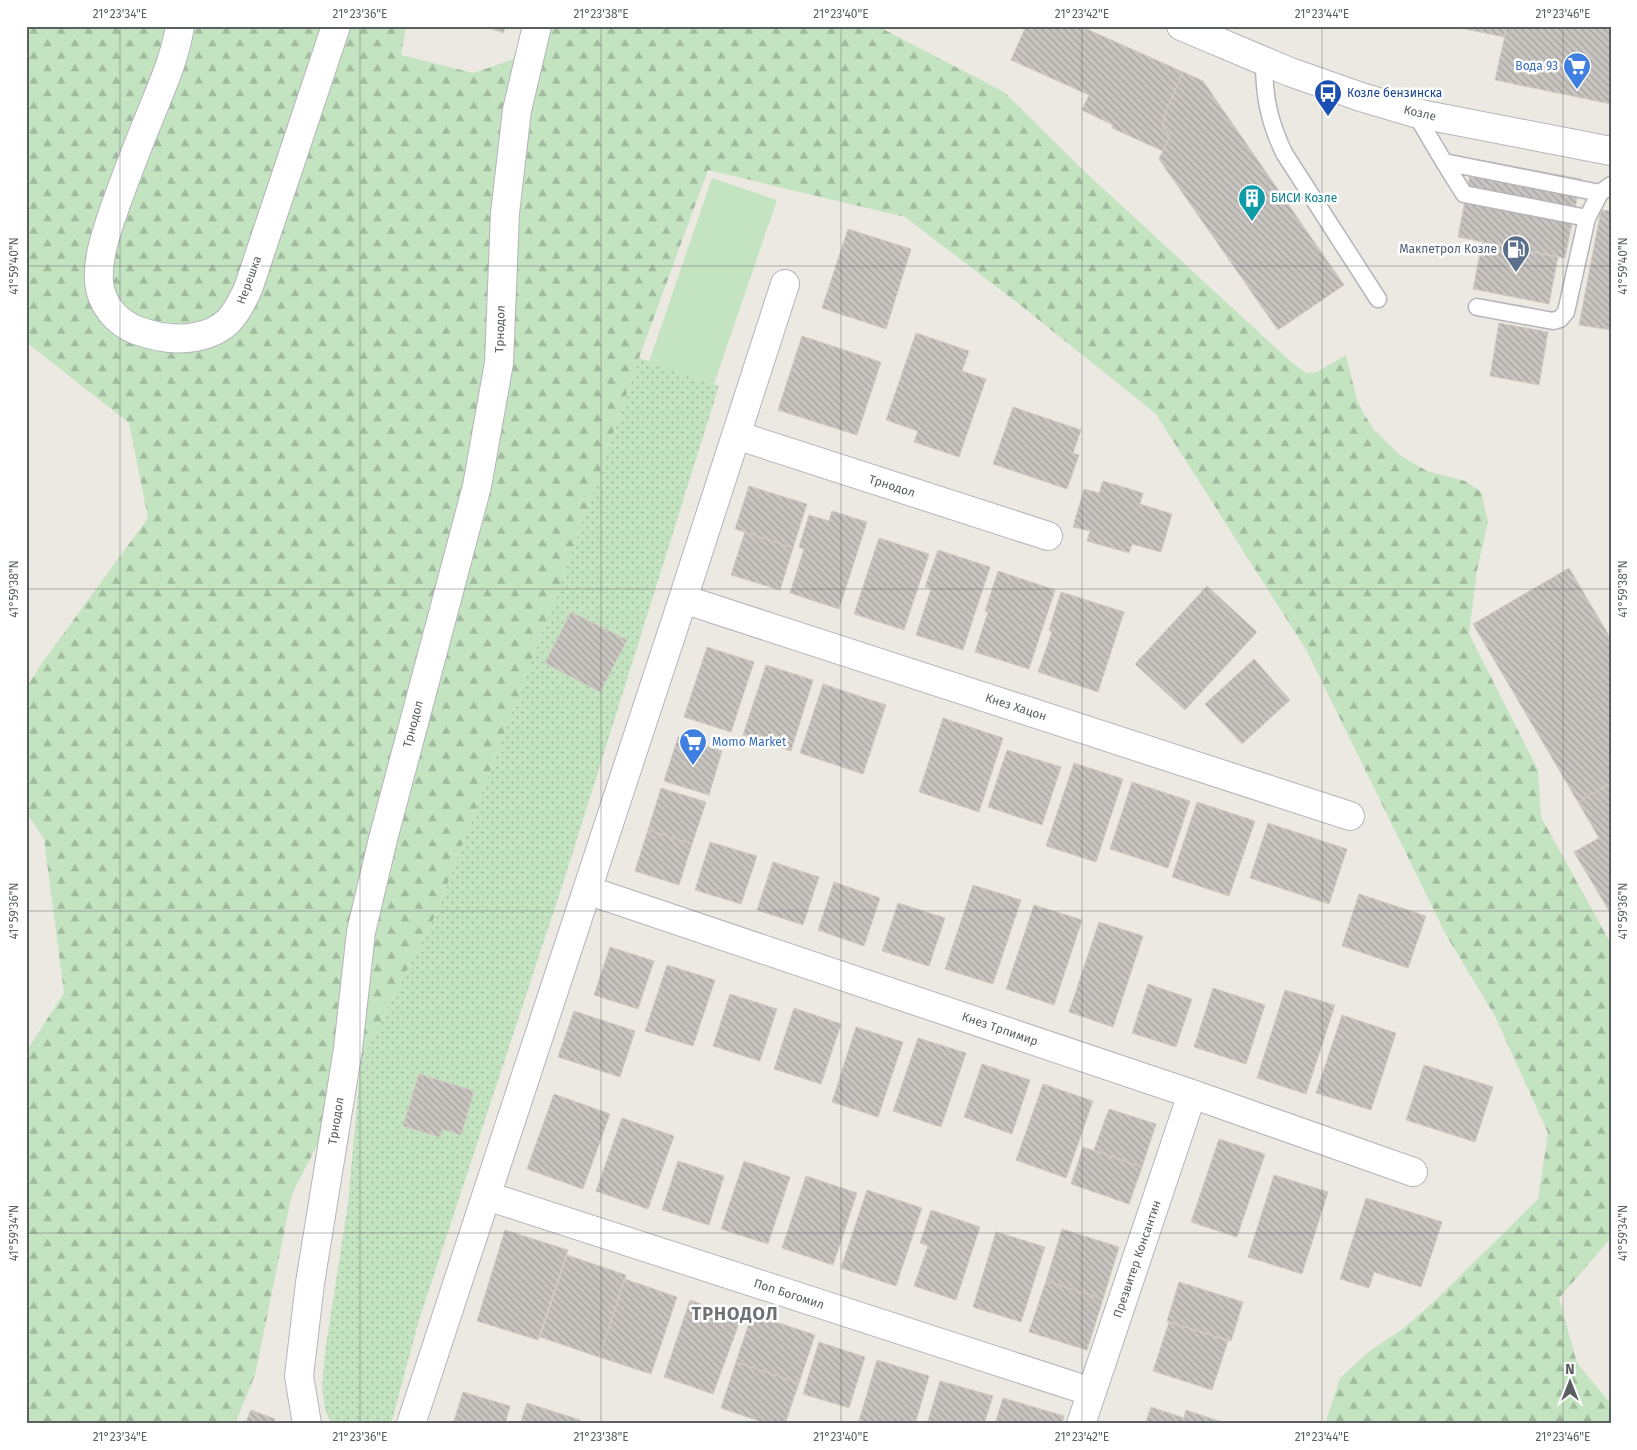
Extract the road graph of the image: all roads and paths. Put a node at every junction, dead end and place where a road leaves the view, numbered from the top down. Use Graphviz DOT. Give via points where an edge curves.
graph roads {
  1 [pos="180,26"];
  2 [pos="336,26"];
  3 [pos="537,26"];
  4 [pos="1181,26"];
  5 [pos="1264,61"];
  6 [pos="1415,113"];
  7 [pos="1611,151"];
  8 [pos="1444,162"];
  9 [pos="1606,189"];
  10 [pos="1587,218"];
  11 [pos="785,284"];
  12 [pos="1378,299"];
  13 [pos="1477,307"];
  14 [pos="736,435"];
  15 [pos="1048,536"];
  16 [pos="683,599"];
  17 [pos="1350,816"];
  18 [pos="587,890"];
  19 [pos="1192,1094"];
  20 [pos="1412,1172"];
  21 [pos="487,1196"];
  22 [pos="1092,1392"];
  23 [pos="307,1424"];
  24 [pos="411,1424"];
  25 [pos="1082,1424"];
  1 -- 2 [label="street, Нерешка" via="177,46 113,213 103,245 99,282 108,309 118,319 147,334 169,338 212,333 227,324 238,310"];
  3 -- 23 [label="street, Трнодол" via="517,110 505,213 499,363 476,486 361,932 348,1049 310,1283 299,1376"];
  4 -- 5 [label="street, Козле"];
  5 -- 6 [label="street, Козле"];
  5 -- 12 [label="lane" via="1266,103 1284,153"];
  6 -- 7 [label="street, Козле"];
  6 -- 8 [label="lane"];
  8 -- 9 [label="lane"];
  8 -- 10 [label="lane" via="1464,194"];
  9 -- 10 [label="lane"];
  10 -- 13 [label="lane" via="1566,312 1560,319 1553,321"];
  11 -- 14 [label="street"];
  14 -- 15 [label="street, Трнодол"];
  14 -- 16 [label="street"];
  16 -- 17 [label="street, Кнез Хацон"];
  16 -- 18 [label="street"];
  18 -- 19 [label="street, Кнез Трпимир"];
  18 -- 21 [label="street"];
  19 -- 20 [label="street, Кнез Трпимир"];
  19 -- 22 [label="street, Презвитер Консантин"];
  21 -- 22 [label="street, Поп Богомил"];
  21 -- 24 [label="street"];
  22 -- 25 [label="street, Презвитер Консантин"];
}
